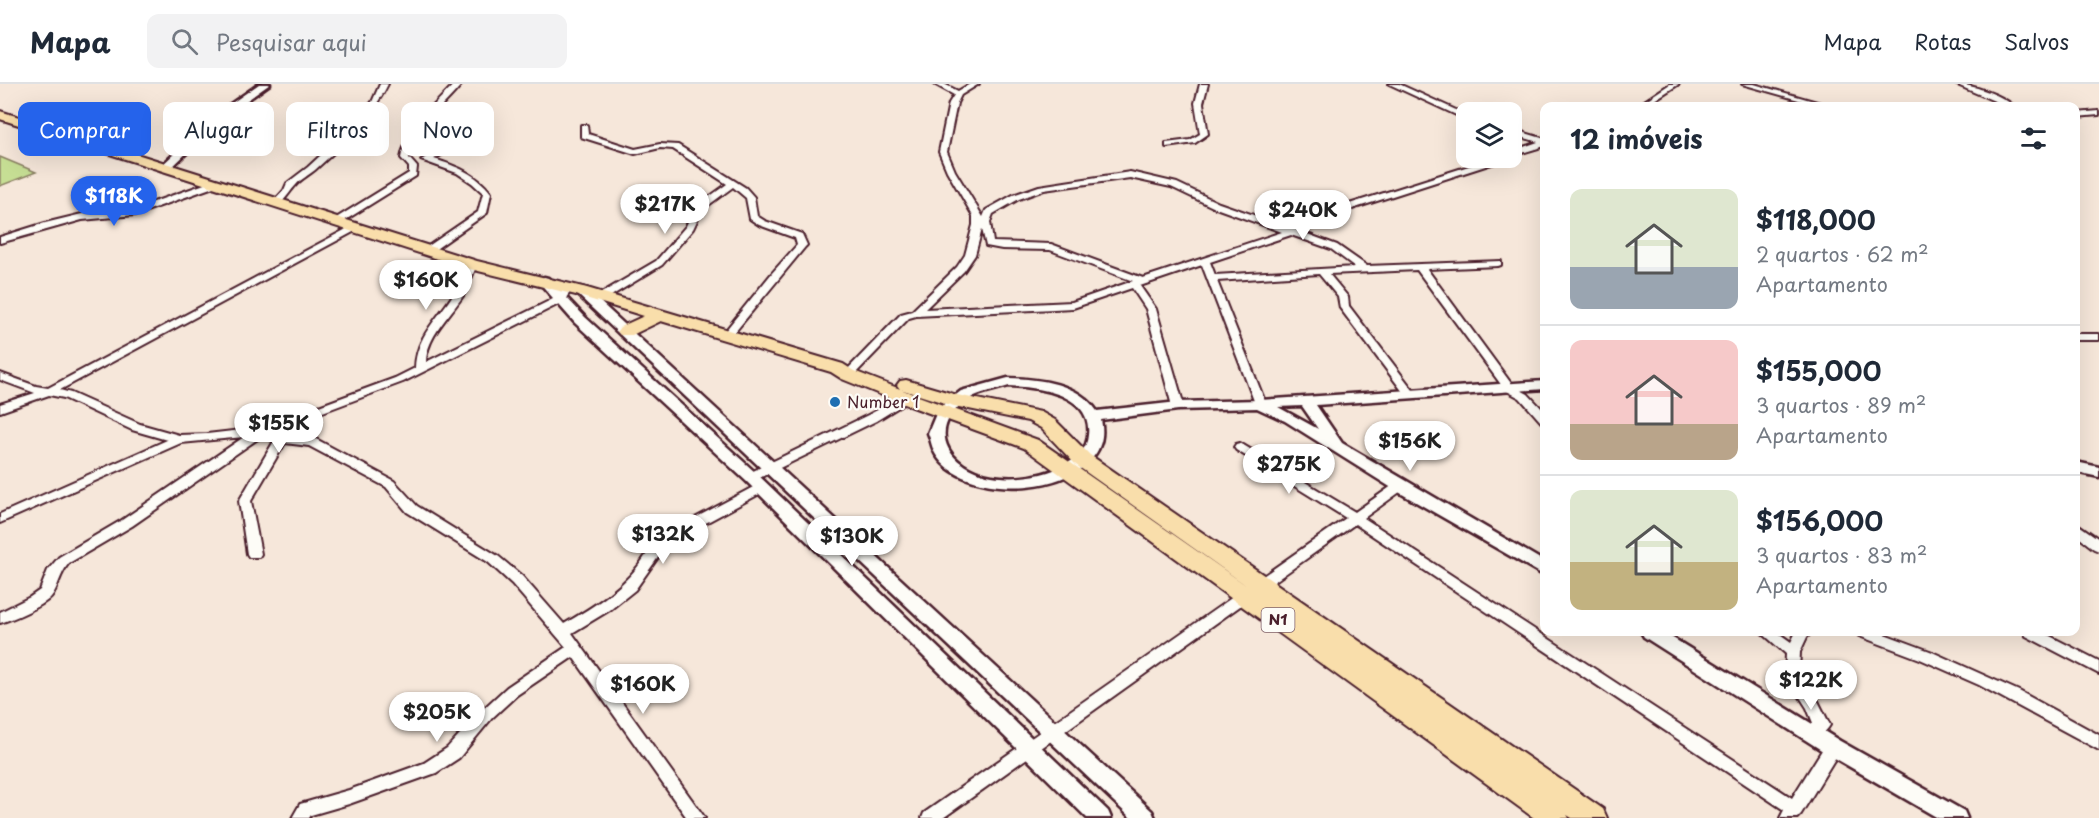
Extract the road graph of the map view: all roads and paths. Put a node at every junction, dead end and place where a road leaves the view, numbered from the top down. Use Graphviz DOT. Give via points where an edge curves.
graph roads {
  1 [pos="265,84"];
  2 [pos="384,84"];
  3 [pos="458,84"];
  4 [pos="938,84"];
  5 [pos="975,84"];
  6 [pos="1204,84"];
  7 [pos="1393,84"];
  8 [pos="1675,84"];
  9 [pos="1746,84"];
  10 [pos="1959,84"];
  11 [pos="1988,85"];
  12 [pos="1981,93"];
  13 [pos="958,94"];
  14 [pos="1647,102"];
  15 [pos="1812,102"];
  16 [pos="2004,102"];
  17 [pos="1456,113"];
  18 [pos="2099,113"];
  19 [pos="0,115"];
  20 [pos="2080,115"];
  21 [pos="584,127"];
  22 [pos="1522,134"];
  23 [pos="1540,140"];
  24 [pos="1540,144"];
  25 [pos="1169,145"];
  26 [pos="1522,150"];
  27 [pos="433,156"];
  28 [pos="427,159"];
  29 [pos="413,167"];
  30 [pos="165,168"];
  31 [pos="1470,168"];
  32 [pos="216,183"];
  33 [pos="733,183"];
  34 [pos="278,201"];
  35 [pos="336,222"];
  36 [pos="354,228"];
  37 [pos="1290,232"];
  38 [pos="0,240"];
  39 [pos="427,251"];
  40 [pos="1205,261"];
  41 [pos="1498,263"];
  42 [pos="472,265"];
  43 [pos="1421,268"];
  44 [pos="1366,270"];
  45 [pos="1322,271"];
  46 [pos="1212,278"];
  47 [pos="544,281"];
  48 [pos="1140,284"];
  49 [pos="570,292"];
  50 [pos="602,297"];
  51 [pos="916,313"];
  52 [pos="658,316"];
  53 [pos="626,331"];
  54 [pos="726,336"];
  55 [pos="2080,337"];
  56 [pos="2099,337"];
  57 [pos="420,368"];
  58 [pos="847,370"];
  59 [pos="0,376"];
  60 [pos="1540,385"];
  61 [pos="1509,388"];
  62 [pos="51,391"];
  63 [pos="1410,394"];
  64 [pos="906,398"];
  65 [pos="1306,401"];
  66 [pos="1260,405"];
  67 [pos="948,406"];
  68 [pos="1178,406"];
  69 [pos="0,408"];
  70 [pos="1019,412"];
  71 [pos="1540,414"];
  72 [pos="1093,416"];
  73 [pos="1052,429"];
  74 [pos="997,430"];
  75 [pos="261,431"];
  76 [pos="734,435"];
  77 [pos="179,439"];
  78 [pos="281,439"];
  79 [pos="713,444"];
  80 [pos="1031,444"];
  81 [pos="1240,447"];
  82 [pos="1340,448"];
  83 [pos="1076,464"];
  84 [pos="771,468"];
  85 [pos="2080,468"];
  86 [pos="2099,472"];
  87 [pos="756,482"];
  88 [pos="1400,486"];
  89 [pos="1355,518"];
  90 [pos="0,519"];
  91 [pos="2080,531"];
  92 [pos="840,532"];
  93 [pos="820,544"];
  94 [pos="2099,546"];
  95 [pos="254,554"];
  96 [pos="1540,567"];
  97 [pos="1252,589"];
  98 [pos="0,618"];
  99 [pos="940,625"];
  100 [pos="563,632"];
  101 [pos="1657,636"];
  102 [pos="1668,636"];
  103 [pos="1773,636"];
  104 [pos="1801,636"];
  105 [pos="1877,636"];
  106 [pos="2039,636"];
  107 [pos="918,641"];
  108 [pos="575,648"];
  109 [pos="1685,652"];
  110 [pos="1793,652"];
  111 [pos="2099,668"];
  112 [pos="1051,732"];
  113 [pos="1810,733"];
  114 [pos="2099,742"];
  115 [pos="1833,747"];
  116 [pos="1028,748"];
  117 [pos="1791,813"];
  118 [pos="300,818"];
  119 [pos="697,818"];
  120 [pos="930,818"];
  121 [pos="1101,818"];
  122 [pos="1145,818"];
  123 [pos="1555,818"];
  124 [pos="1593,818"];
  125 [pos="1957,818"];
  1 -- 30 [label="street" via="222,114"];
  2 -- 34 [label="street" via="375,103 350,133 290,185"];
  3 -- 29 [label="street" via="410,141 405,158"];
  4 -- 13 [label="street"];
  5 -- 13 [label="street"];
  6 -- 25 [label="street" via="1199,103 1204,134 1188,143"];
  7 -- 17 [label="street"];
  8 -- 14 [label="street"];
  9 -- 15 [label="street"];
  10 -- 12 [label="street"];
  11 -- 12 [label="street"];
  12 -- 16 [label="street"];
  13 -- 51 [label="street" via="952,103 943,152 978,216 978,225 970,255 961,269"];
  18 -- 20 [label="street"];
  19 -- 30 [label="highway"];
  21 -- 33 [label="street" via="584,135 628,151 675,147"];
  22 -- 23 [label="street"];
  24 -- 26 [label="street"];
  27 -- 28 [label="street"];
  28 -- 29 [label="street"];
  28 -- 39 [label="street" via="472,179 487,193 482,213"];
  29 -- 35 [label="street" via="410,177"];
  30 -- 32 [label="highway"];
  31 -- 37 [label="street" via="1346,208"];
  32 -- 34 [label="highway"];
  32 -- 38 [label="street" via="132,213 74,220"];
  33 -- 50 [label="street" via="698,209 690,227 659,263"];
  33 -- 54 [label="street" via="750,197 753,217 799,236 802,245"];
  34 -- 35 [label="highway"];
  35 -- 36 [label="highway"];
  36 -- 39 [label="highway"];
  36 -- 62 [label="street"];
  37 -- 40 [label="street"];
  37 -- 44 [label="street" via="1334,247"];
  37 -- 48 [label="street" via="1174,185 1130,175 1042,188 988,212 989,244 1050,248"];
  39 -- 42 [label="highway"];
  40 -- 46 [label="street"];
  40 -- 48 [label="street"];
  41 -- 43 [label="street"];
  42 -- 47 [label="highway"];
  42 -- 57 [label="street" via="459,294 437,321 419,355"];
  43 -- 44 [label="street"];
  43 -- 61 [label="street"];
  44 -- 45 [label="street"];
  45 -- 46 [label="street"];
  45 -- 63 [label="street"];
  46 -- 66 [label="street"];
  47 -- 49 [label="street"];
  48 -- 51 [label="street" via="1073,306"];
  48 -- 68 [label="street" via="1151,309"];
  49 -- 50 [label="highway, N1"];
  49 -- 53 [label="street"];
  49 -- 57 [label="street"];
  49 -- 79 [label="street"];
  50 -- 52 [label="highway, N1"];
  51 -- 58 [label="street" via="904,316"];
  52 -- 53 [label="highway"];
  52 -- 54 [label="highway, N1"];
  53 -- 76 [label="street"];
  54 -- 58 [label="highway, N1"];
  55 -- 56 [label="street"];
  57 -- 75 [label="street" via="381,387"];
  58 -- 64 [label="highway, N1"];
  58 -- 67 [label="highway, N1"];
  59 -- 62 [label="street" via="23,386"];
  60 -- 61 [label="street"];
  61 -- 63 [label="street"];
  61 -- 71 [label="street" via="1524,396"];
  62 -- 69 [label="street"];
  62 -- 77 [label="street" via="136,427"];
  63 -- 65 [label="street"];
  64 -- 67 [label="highway, N1"];
  64 -- 84 [label="street"];
  65 -- 66 [label="street"];
  65 -- 82 [label="street"];
  66 -- 68 [label="street"];
  66 -- 82 [label="street"];
  67 -- 70 [label="highway, N1"];
  67 -- 72 [label="street" via="987,386 1029,382 1069,393"];
  67 -- 74 [label="highway, N1"];
  67 -- 83 [label="street" via="936,425 938,448 951,464 971,476 1027,483"];
  68 -- 72 [label="street"];
  70 -- 73 [label="highway, N1" via="1040,419"];
  70 -- 74 [label="highway"];
  72 -- 83 [label="street" via="1094,446"];
  73 -- 80 [label="highway"];
  73 -- 83 [label="highway, N1"];
  74 -- 80 [label="highway, N1"];
  75 -- 77 [label="street"];
  75 -- 78 [label="street"];
  75 -- 98 [label="street" via="136,517 64,560 46,592"];
  76 -- 79 [label="street"];
  76 -- 84 [label="street"];
  77 -- 90 [label="street"];
  78 -- 95 [label="street" via="245,501"];
  78 -- 100 [label="street" via="312,442 390,484 412,508 493,559"];
  79 -- 87 [label="street"];
  80 -- 83 [label="highway, N1"];
  81 -- 89 [label="street"];
  82 -- 88 [label="street"];
  83 -- 97 [label="highway, N1"];
  84 -- 87 [label="street"];
  84 -- 92 [label="street"];
  85 -- 86 [label="street"];
  87 -- 93 [label="street"];
  87 -- 100 [label="street" via="655,544 654,553 630,586"];
  88 -- 89 [label="street"];
  88 -- 96 [label="street"];
  89 -- 97 [label="street"];
  89 -- 117 [label="street"];
  91 -- 94 [label="street"];
  92 -- 93 [label="street"];
  92 -- 99 [label="street"];
  93 -- 107 [label="street"];
  97 -- 112 [label="street"];
  97 -- 123 [label="highway, N1"];
  97 -- 124 [label="highway, N1"];
  99 -- 107 [label="street"];
  99 -- 112 [label="street"];
  100 -- 108 [label="street"];
  101 -- 109 [label="street"];
  102 -- 109 [label="street"];
  103 -- 110 [label="street"];
  104 -- 110 [label="street"];
  105 -- 114 [label="street" via="1915,648"];
  106 -- 111 [label="street"];
  107 -- 116 [label="street"];
  108 -- 118 [label="street" via="512,691 453,753 430,768 306,809"];
  108 -- 119 [label="street"];
  109 -- 113 [label="street"];
  110 -- 113 [label="street" via="1792,674 1822,725"];
  112 -- 116 [label="street"];
  112 -- 122 [label="street"];
  113 -- 115 [label="street"];
  115 -- 117 [label="street"];
  115 -- 125 [label="street"];
  116 -- 120 [label="street"];
  116 -- 121 [label="street"];
}
